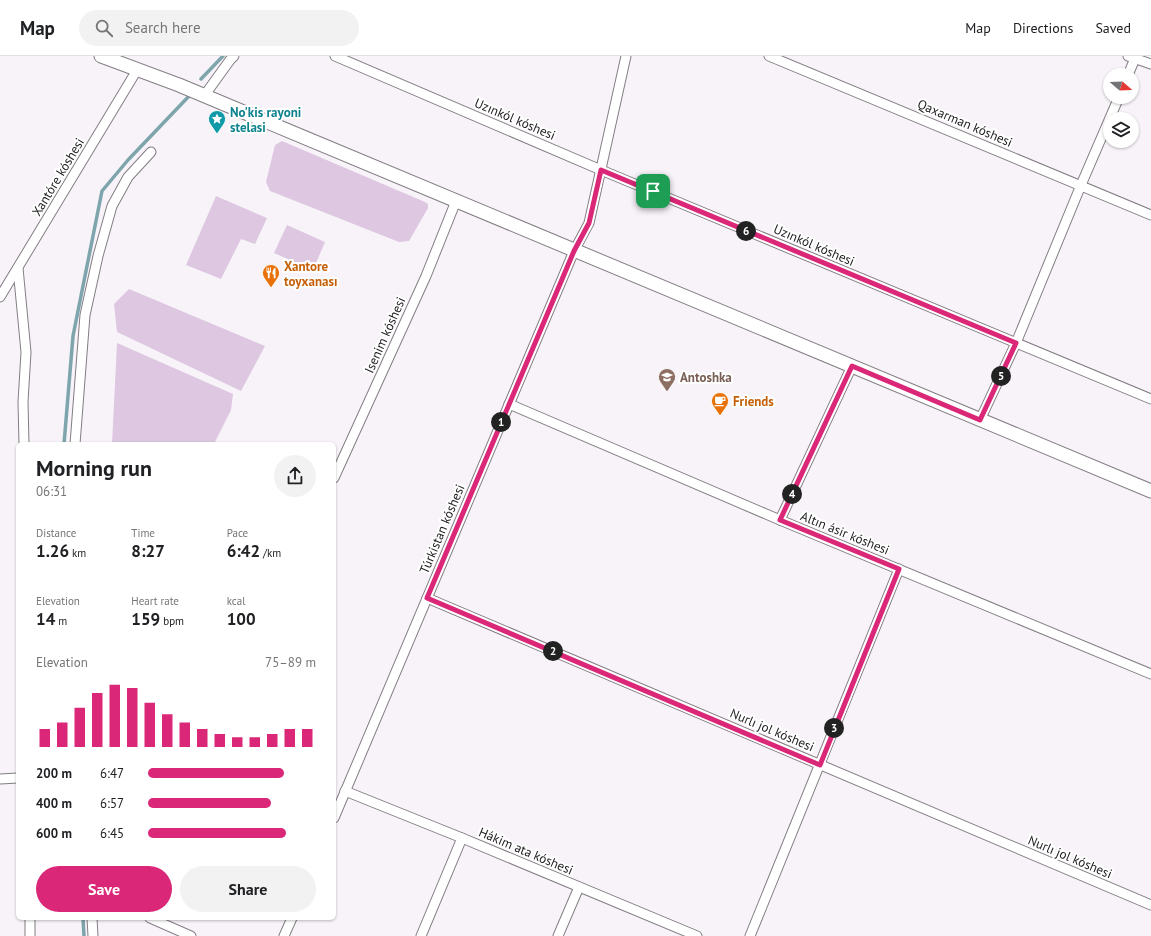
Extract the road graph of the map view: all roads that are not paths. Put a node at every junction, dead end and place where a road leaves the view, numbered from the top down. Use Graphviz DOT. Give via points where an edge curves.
graph roads {
  1 [pos="234,56"];
  2 [pos="335,56"];
  3 [pos="626,56"];
  4 [pos="769,56"];
  5 [pos="109,57"];
  6 [pos="1133,57"];
  7 [pos="1151,64"];
  8 [pos="1130,68"];
  9 [pos="137,70"];
  10 [pos="204,96"];
  11 [pos="1115,104"];
  12 [pos="151,152"];
  13 [pos="601,170"];
  14 [pos="1081,185"];
  15 [pos="456,201"];
  16 [pos="1151,215"];
  17 [pos="574,251"];
  18 [pos="18,268"];
  19 [pos="0,296"];
  20 [pos="1016,343"];
  21 [pos="852,366"];
  22 [pos="1151,399"];
  23 [pos="509,404"];
  24 [pos="980,420"];
  25 [pos="24,442"];
  26 [pos="75,442"];
  27 [pos="336,474"];
  28 [pos="1151,491"];
  29 [pos="780,520"];
  30 [pos="899,569"];
  31 [pos="427,598"];
  32 [pos="1151,674"];
  33 [pos="820,765"];
  34 [pos="16,778"];
  35 [pos="0,779"];
  36 [pos="345,791"];
  37 [pos="336,813"];
  38 [pos="462,838"];
  39 [pos="578,887"];
  40 [pos="1151,905"];
  41 [pos="30,920"];
  42 [pos="92,920"];
  43 [pos="155,920"];
  44 [pos="291,920"];
  45 [pos="30,936"];
  46 [pos="93,936"];
  47 [pos="192,936"];
  48 [pos="284,936"];
  49 [pos="421,936"];
  50 [pos="558,936"];
  51 [pos="697,936"];
  52 [pos="750,936"];
  1 -- 10 [label="street"];
  2 -- 13 [label="street, Uzınkól kóshesi"];
  3 -- 13 [label="street, Túrkistan kóshesi"];
  4 -- 14 [label="street, Qaxarman kóshesi"];
  5 -- 9 [label="main road"];
  6 -- 7 [label="street"];
  6 -- 8 [label="street"];
  9 -- 10 [label="main road"];
  9 -- 18 [label="street, Xantóre kóshesi"];
  10 -- 15 [label="main road"];
  11 -- 14 [label="street"];
  12 -- 26 [label="street" via="128,177 112,206 98,256 85,315"];
  13 -- 17 [label="street, Túrkistan kóshesi" via="589,223"];
  13 -- 20 [label="street, Uzınkól kóshesi"];
  14 -- 16 [label="street, Qaxarman kóshesi"];
  14 -- 20 [label="street"];
  15 -- 17 [label="main road"];
  15 -- 27 [label="street, Isenim kóshesi" via="426,276"];
  17 -- 21 [label="main road"];
  17 -- 23 [label="street, Túrkistan kóshesi"];
  18 -- 19 [label="street, Xantóre kóshesi"];
  18 -- 25 [label="street" via="26,352"];
  20 -- 22 [label="street, Uzınkól kóshesi"];
  20 -- 24 [label="street"];
  21 -- 24 [label="main road"];
  21 -- 29 [label="street"];
  23 -- 29 [label="street, Altın ásir kóshesi"];
  23 -- 31 [label="street, Túrkistan kóshesi"];
  24 -- 28 [label="main road"];
  29 -- 30 [label="street, Altın ásir kóshesi"];
  30 -- 32 [label="street, Altın ásir kóshesi"];
  30 -- 33 [label="street"];
  31 -- 33 [label="street, Nurlı jol kóshesi"];
  31 -- 36 [label="street, Túrkistan kóshesi"];
  33 -- 40 [label="street, Nurlı jol kóshesi"];
  33 -- 52 [label="street"];
  34 -- 35 [label="street"];
  36 -- 37 [label="street, Túrkistan kóshesi"];
  36 -- 38 [label="street, Hákim ata kóshesi"];
  38 -- 39 [label="street, Hákim ata kóshesi"];
  38 -- 49 [label="street"];
  39 -- 50 [label="street"];
  39 -- 51 [label="street, Hákim ata kóshesi"];
  41 -- 45 [label="street"];
  42 -- 46 [label="street"];
  43 -- 47 [label="street"];
  44 -- 48 [label="street"];
}
